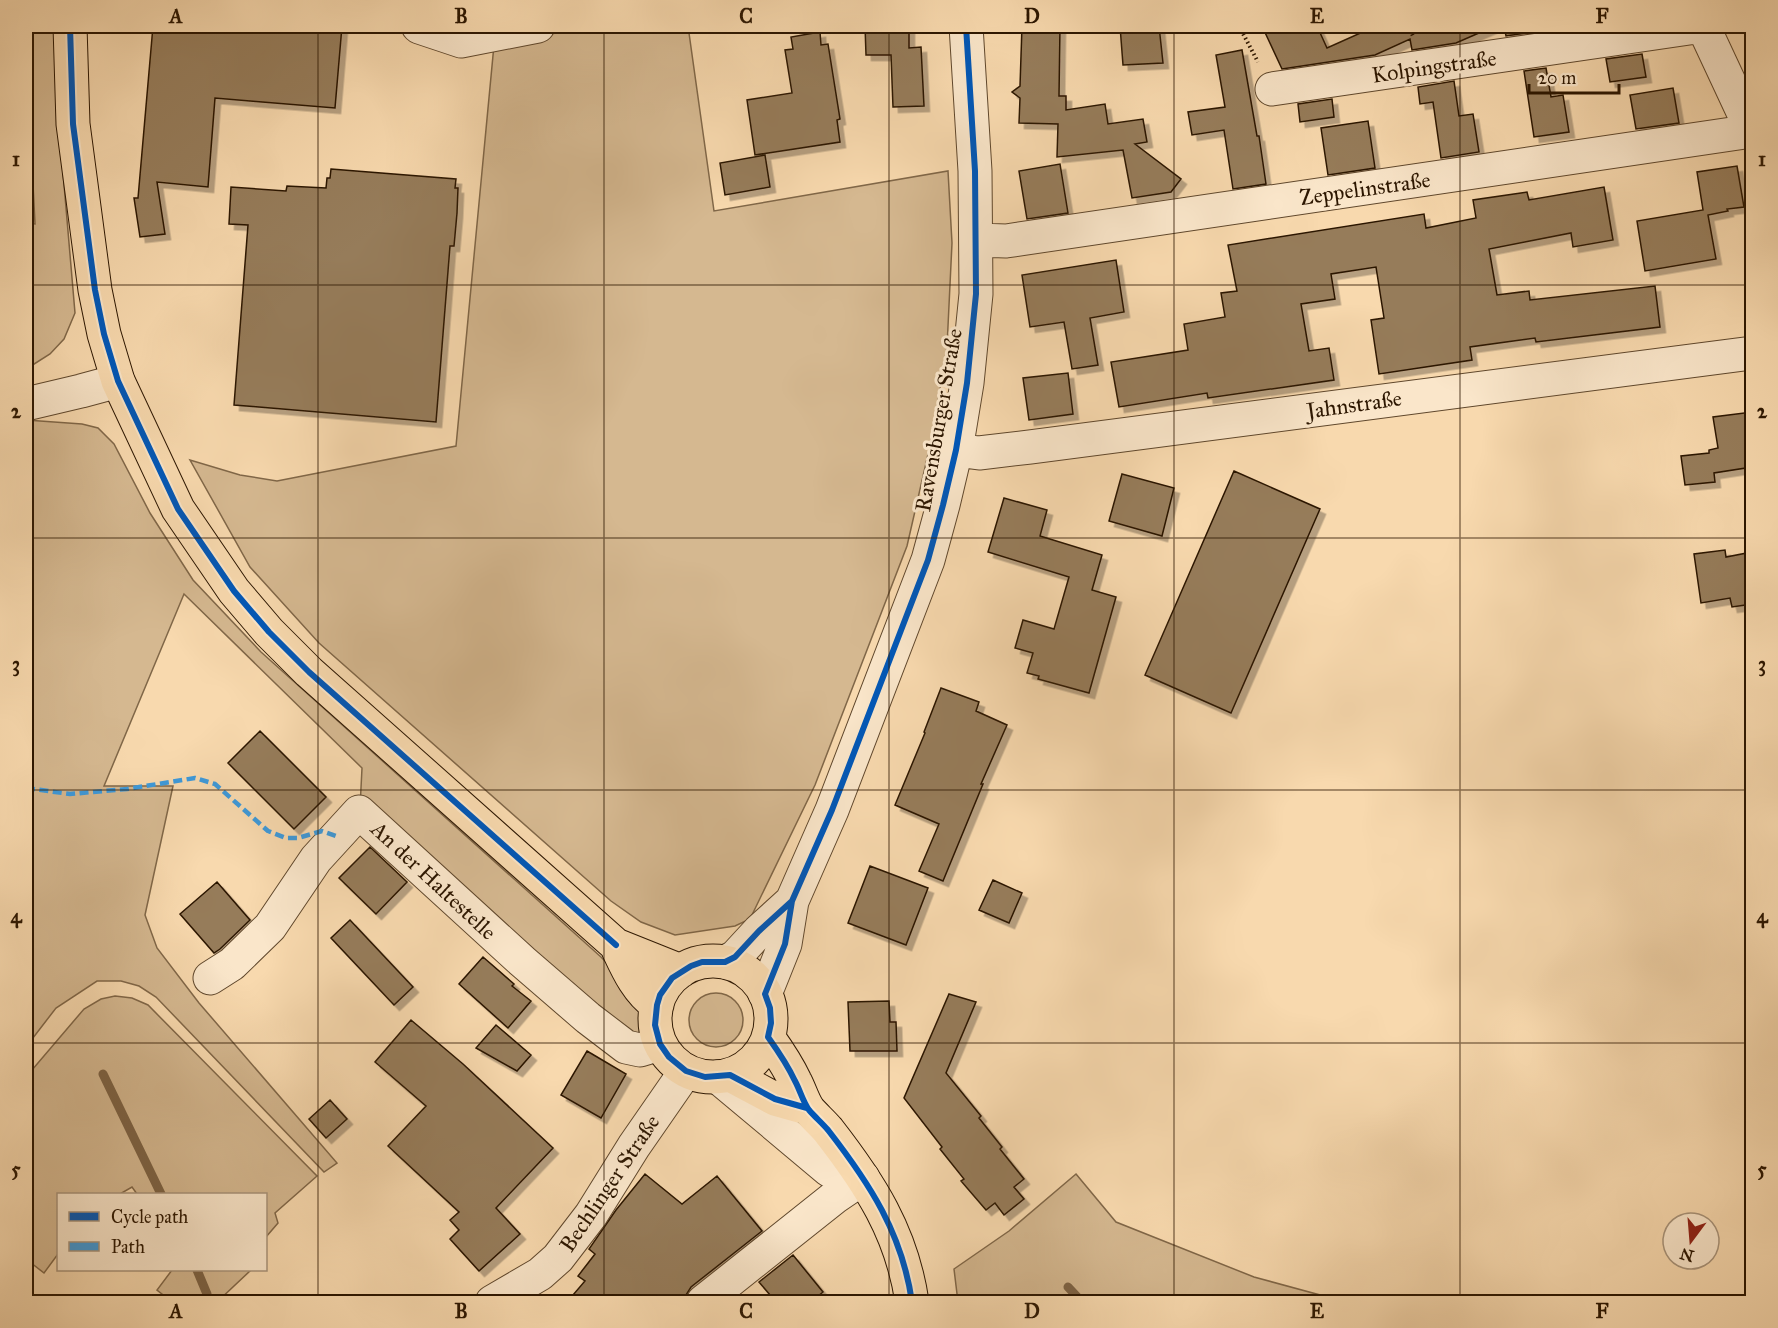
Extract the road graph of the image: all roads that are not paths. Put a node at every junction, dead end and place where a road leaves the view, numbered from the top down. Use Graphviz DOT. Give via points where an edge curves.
graph roads {
  1 [pos="70,26"];
  2 [pos="419,26"];
  3 [pos="538,26"];
  4 [pos="966,26"];
  5 [pos="1703,26"];
  6 [pos="1272,89"];
  7 [pos="1752,130"];
  8 [pos="977,240"];
  9 [pos="1752,353"];
  10 [pos="118,381"];
  11 [pos="26,404"];
  12 [pos="956,450"];
  13 [pos="792,901"];
  14 [pos="616,945"];
  15 [pos="725,962"];
  16 [pos="681,971"];
  17 [pos="210,978"];
  18 [pos="765,994"];
  19 [pos="657,1005"];
  20 [pos="768,1037"];
  21 [pos="660,1044"];
  22 [pos="686,1071"];
  23 [pos="724,1076"];
  24 [pos="807,1108"];
  25 [pos="863,1178"];
  26 [pos="492,1302"];
  27 [pos="703,1302"];
  28 [pos="912,1302"];
  1 -- 10 [label="main road" via="73,124 94,278"];
  2 -- 3 [label="street" via="461,41"];
  4 -- 8 [label="street, Ravensburger Straße"];
  5 -- 6 [label="street, Kolpingstraße"];
  5 -- 7 [label="street, Kolpingstraße"];
  7 -- 8 [label="street, Zeppelinstraße" via="1006,241"];
  8 -- 12 [label="street, Ravensburger Straße" via="974,316"];
  9 -- 12 [label="street, Jahnstraße" via="979,453"];
  10 -- 11 [label="street"];
  10 -- 14 [label="main road" via="178,509 234,591 269,632"];
  12 -- 13 [label="street, Ravensburger Straße" via="925,569 832,810"];
  13 -- 15 [label="street, Ravensburger Straße" via="735,957"];
  13 -- 18 [label="street, Ravensburger Straße" via="785,944"];
  14 -- 16 [label="main road"];
  14 -- 19 [label="main road" via="630,975"];
  15 -- 16 [label="main road" via="702,963"];
  15 -- 18 [label="main road" via="750,974"];
  16 -- 19 [label="main road" via="665,987"];
  17 -- 21 [label="street, An der Haltestelle" via="232,964 270,927 316,858 359,812 588,1018 626,1047 640,1050"];
  18 -- 20 [label="main road" via="770,1008"];
  19 -- 21 [label="main road" via="655,1025"];
  20 -- 23 [label="main road" via="756,1059 742,1070"];
  20 -- 24 [label="main road"];
  21 -- 22 [label="main road" via="669,1058"];
  22 -- 23 [label="main road" via="705,1077"];
  22 -- 26 [label="street, Bechlinger Straße" via="558,1258 540,1274"];
  23 -- 24 [label="main road" via="775,1099"];
  23 -- 25 [label="street" via="829,1170"];
  24 -- 25 [label="main road"];
  25 -- 27 [label="street"];
  25 -- 28 [label="main road" via="888,1220 900,1250"];
}
